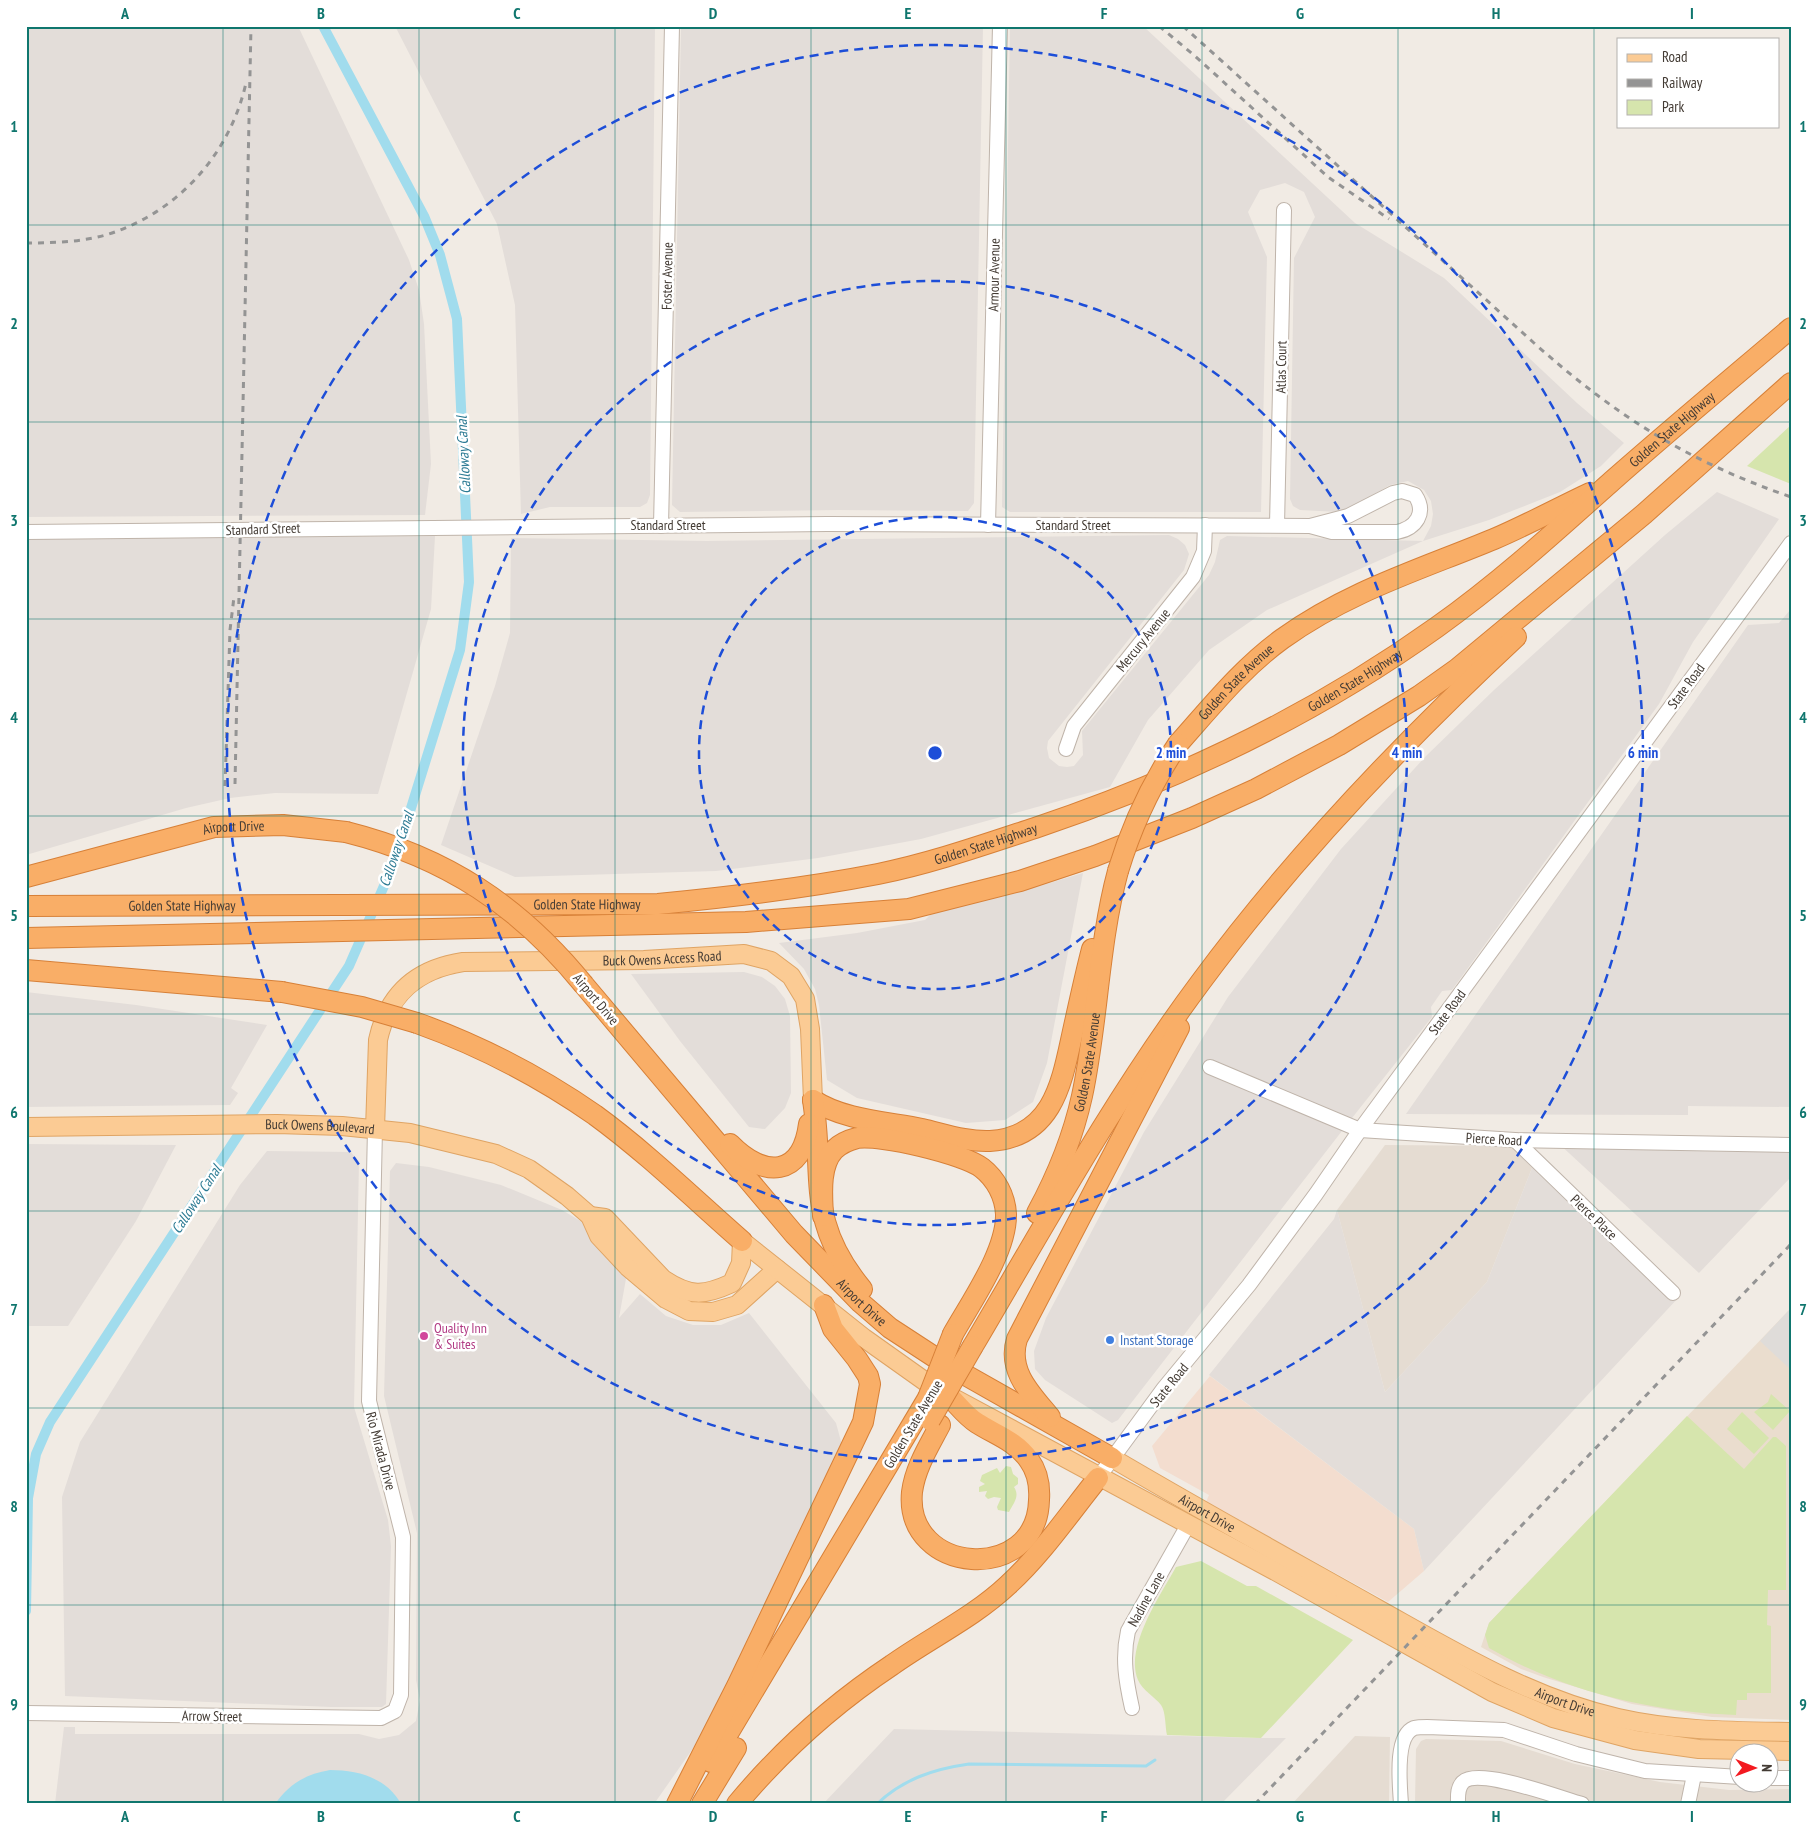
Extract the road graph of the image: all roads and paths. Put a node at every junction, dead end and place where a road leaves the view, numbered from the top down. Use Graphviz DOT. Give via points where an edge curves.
graph roads {
  1 [pos="672,26"];
  2 [pos="1000,26"];
  3 [pos="1284,210"];
  4 [pos="1791,328"];
  5 [pos="1791,383"];
  6 [pos="1612,482"];
  7 [pos="1644,514"];
  8 [pos="988,525"];
  9 [pos="1204,525"];
  10 [pos="1278,525"];
  11 [pos="661,526"];
  12 [pos="1310,526"];
  13 [pos="26,532"];
  14 [pos="1791,543"];
  15 [pos="1066,749"];
  16 [pos="1117,871"];
  17 [pos="26,876"];
  18 [pos="26,906"];
  19 [pos="26,938"];
  20 [pos="26,970"];
  21 [pos="1199,984"];
  22 [pos="1210,1067"];
  23 [pos="665,1081"];
  24 [pos="813,1100"];
  25 [pos="26,1127"];
  26 [pos="375,1129"];
  27 [pos="1360,1130"];
  28 [pos="1514,1140"];
  29 [pos="1791,1146"];
  30 [pos="590,1216"];
  31 [pos="823,1216"];
  32 [pos="742,1242"];
  33 [pos="777,1269"];
  34 [pos="1673,1293"];
  35 [pos="824,1305"];
  36 [pos="905,1336"];
  37 [pos="964,1344"];
  38 [pos="949,1396"];
  39 [pos="929,1414"];
  40 [pos="1058,1426"];
  41 [pos="1112,1458"];
  42 [pos="1098,1478"];
  43 [pos="1188,1525"];
  44 [pos="1132,1708"];
  45 [pos="395,1711"];
  46 [pos="26,1713"];
  47 [pos="1791,1732"];
  48 [pos="1791,1751"];
  49 [pos="1694,1775"];
  50 [pos="1730,1777"];
  51 [pos="1537,1797"];
  52 [pos="677,1804"];
  53 [pos="684,1804"];
  54 [pos="702,1804"];
  55 [pos="737,1804"];
  56 [pos="1400,1804"];
  57 [pos="1458,1804"];
  58 [pos="1582,1804"];
  59 [pos="1688,1804"];
  1 -- 11 [label="street, Foster Avenue"];
  2 -- 8 [label="street, Armour Avenue"];
  3 -- 10 [label="street, Atlas Court"];
  4 -- 6 [label="highway, Golden State Highway"];
  5 -- 7 [label="highway, Golden State Highway"];
  6 -- 16 [label="highway, Golden State Avenue, bridge" via="1495,538 1380,583 1323,612 1281,640 1242,672 1178,744 1154,783"];
  6 -- 18 [label="highway, Golden State Highway, bridge" via="1539,548 1438,626 1318,704 1241,745 1115,800 966,852 877,874 718,899 658,904"];
  7 -- 19 [label="highway, Golden State Highway" via="1457,669 1379,721 1256,789 1192,818 1020,881 909,909 746,922"];
  7 -- 21 [label="highway, Golden State Avenue" via="1458,690 1351,800 1271,890"];
  8 -- 9 [label="street, Standard Street"];
  8 -- 11 [label="street, Standard Street"];
  9 -- 10 [label="street, Standard Street"];
  9 -- 15 [label="street, Mercury Avenue" via="1204,551 1193,576 1074,726"];
  10 -- 12 [label="street, Standard Street"];
  11 -- 13 [label="street, Standard Street"];
  12 -- 12 [label="street, Standard Street" via="1332,532 1397,532 1414,525 1421,506 1415,495 1393,493 1348,516"];
  14 -- 27 [label="street, State Road"];
  16 -- 24 [label="highway" via="1100,913 1059,1090 1050,1108 1032,1126 1013,1136 982,1140 848,1114"];
  16 -- 37 [label="highway, Golden State Avenue" via="1106,925 1086,1075 1071,1137 1036,1215"];
  17 -- 23 [label="highway, Airport Drive, bridge" via="214,827 290,825 346,832 414,853 475,885 540,936"];
  20 -- 32 [label="highway, Airport Drive, bridge" via="282,992 362,1007 417,1023 481,1048 564,1094 625,1139"];
  21 -- 37 [label="highway, Golden State Avenue" via="1148,1056 1055,1207"];
  21 -- 40 [label="highway" via="1166,1057 1017,1339 1014,1364 1019,1376"];
  22 -- 27 [label="street, Pierce Road"];
  23 -- 24 [label="highway" via="740,1154 772,1167 790,1165 801,1153 808,1136"];
  23 -- 36 [label="highway, Airport Drive" via="794,1234 862,1303 890,1328"];
  24 -- 26 [label="main road, Buck Owens Access Road" via="810,1029 805,998 792,976 771,961 744,954 644,960 463,962 446,964 420,975 397,996 378,1040"];
  24 -- 31 [label="highway" via="818,1188"];
  25 -- 26 [label="main road, Buck Owens Boulevard" via="277,1124"];
  26 -- 30 [label="main road, Buck Owens Boulevard" via="440,1138 496,1154 551,1183"];
  26 -- 45 [label="street, Rio Mirada Drive" via="369,1401 403,1537 401,1695"];
  27 -- 28 [label="street, Pierce Road"];
  27 -- 41 [label="street, State Road" via="1249,1285 1164,1388"];
  28 -- 29 [label="street, Pierce Road"];
  28 -- 34 [label="street, Pierce Place"];
  30 -- 32 [label="main road, Buck Owens Boulevard" via="605,1218 663,1279 698,1293 710,1293 732,1283 741,1263"];
  30 -- 33 [label="main road, Buck Owens Boulevard" via="598,1236 628,1267 666,1299 689,1311 713,1312 737,1305"];
  31 -- 36 [label="highway" via="843,1264"];
  31 -- 37 [label="highway" via="823,1183 829,1157 842,1144 859,1138 953,1154 973,1162 989,1175 1004,1203 1003,1236"];
  32 -- 33 [label="main road, Airport Drive"];
  33 -- 35 [label="main road, Airport Drive"];
  35 -- 38 [label="main road, Airport Drive" via="913,1375"];
  35 -- 52 [label="highway" via="833,1329 868,1376 870,1384 863,1422"];
  36 -- 40 [label="highway, Airport Drive" via="960,1372"];
  37 -- 39 [label="highway, Golden State Avenue, bridge"];
  38 -- 39 [label="highway" via="975,1422 1022,1452 1038,1480 1039,1505 1032,1526 1018,1545 1001,1556 976,1560 952,1555 928,1538 917,1520 912,1505 914,1484"];
  38 -- 42 [label="main road, Airport Drive"];
  39 -- 53 [label="highway, Golden State Avenue"];
  39 -- 54 [label="highway, Golden State Avenue"];
  40 -- 41 [label="highway, Airport Drive"];
  41 -- 42 [label="street, State Road"];
  41 -- 47 [label="main road, Airport Drive" via="1450,1649 1540,1694 1588,1710 1648,1724 1718,1731"];
  42 -- 43 [label="main road, Airport Drive"];
  42 -- 55 [label="highway" via="1008,1586 864,1685 802,1736"];
  43 -- 44 [label="street, Nadine Lane" via="1128,1632 1124,1667"];
  43 -- 48 [label="main road, Airport Drive" via="1477,1684 1539,1713 1602,1733 1652,1743 1710,1749"];
  45 -- 46 [label="street, Arrow Street" via="381,1718"];
  49 -- 50 [label="street"];
  49 -- 56 [label="street" via="1615,1765 1504,1730 1414,1728 1407,1734 1400,1750"];
  49 -- 59 [label="street"];
  51 -- 57 [label="street" via="1524,1785 1474,1778 1463,1781 1458,1789"];
  51 -- 58 [label="street"];
}
